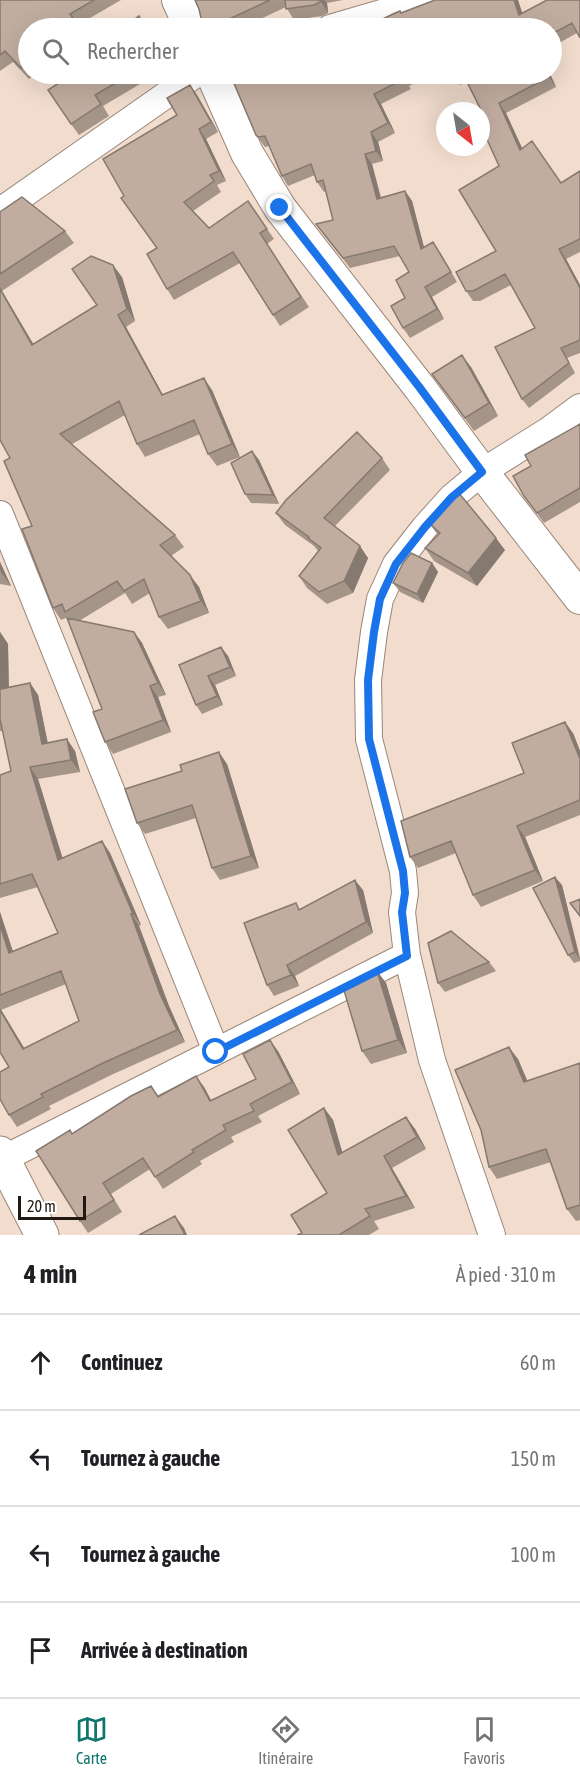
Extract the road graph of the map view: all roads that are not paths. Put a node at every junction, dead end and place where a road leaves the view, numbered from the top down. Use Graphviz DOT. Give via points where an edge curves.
graph roads {
  1 [pos="178,0"];
  2 [pos="426,0"];
  3 [pos="186,18"];
  4 [pos="364,18"];
  5 [pos="182,84"];
  6 [pos="216,84"];
  7 [pos="0,211"];
  8 [pos="580,407"];
  9 [pos="482,472"];
  10 [pos="0,514"];
  11 [pos="580,598"];
  12 [pos="407,956"];
  13 [pos="216,1052"];
  14 [pos="1,1156"];
  15 [pos="42,1235"];
  16 [pos="492,1235"];
  1 -- 3 [label="street"];
  2 -- 4 [label="street"];
  5 -- 7 [label="street"];
  6 -- 9 [label="street" via="247,153 280,208"];
  8 -- 9 [label="street"];
  9 -- 11 [label="street"];
  9 -- 12 [label="street" via="452,497 396,564 380,599 374,632 368,680 369,739 403,871"];
  10 -- 13 [label="street"];
  12 -- 13 [label="street"];
  12 -- 16 [label="street" via="432,1060"];
  13 -- 14 [label="street"];
  14 -- 15 [label="main road"];
}
